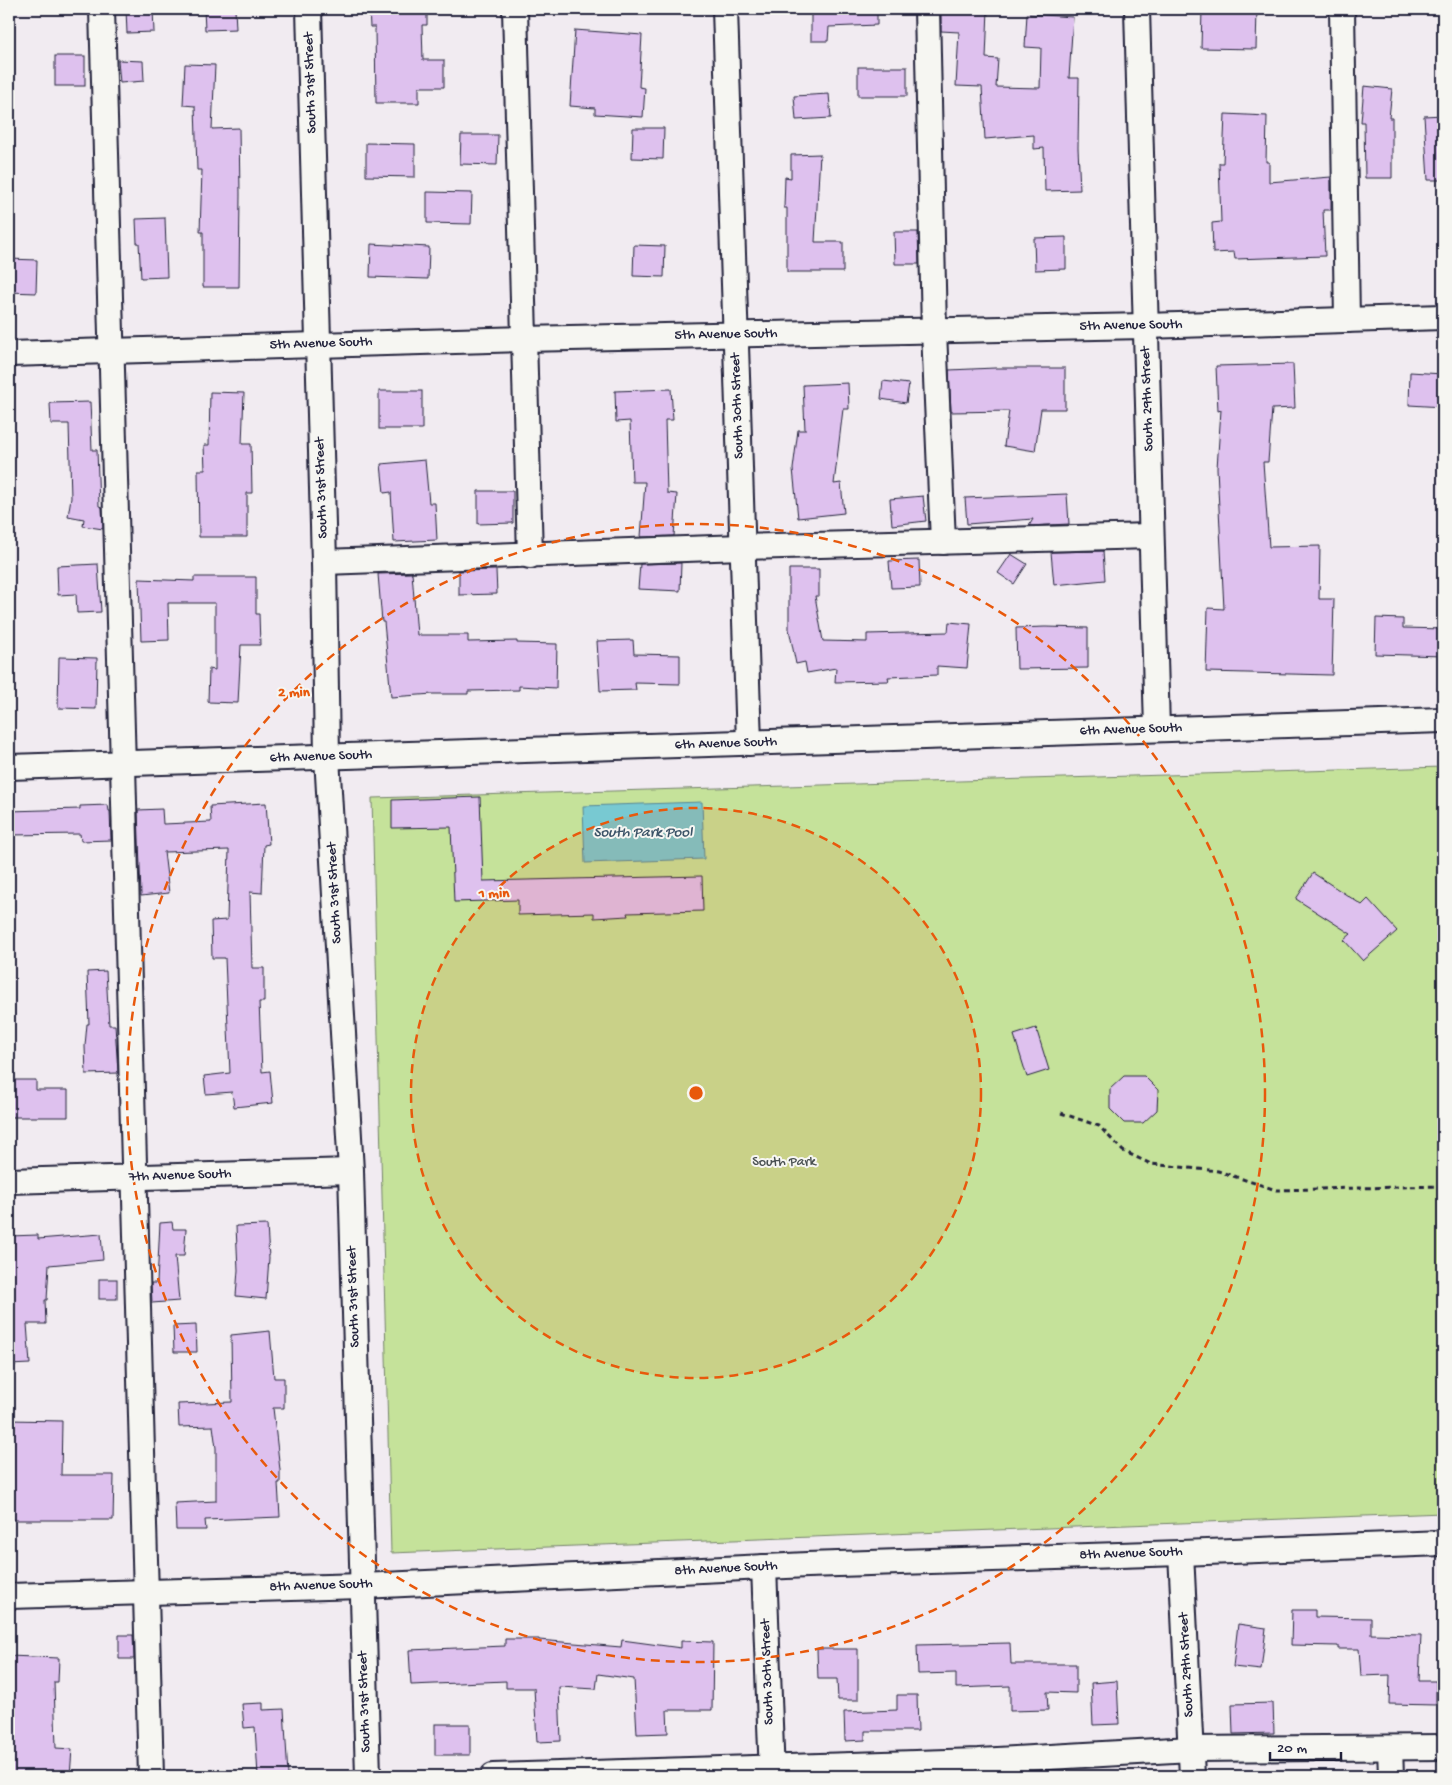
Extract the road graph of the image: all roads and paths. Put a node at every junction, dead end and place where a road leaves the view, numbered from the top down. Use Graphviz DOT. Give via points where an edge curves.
graph roads {
  1 [pos="102,9"];
  2 [pos="309,9"];
  3 [pos="515,9"];
  4 [pos="725,9"];
  5 [pos="927,9"];
  6 [pos="1137,9"];
  7 [pos="1342,9"];
  8 [pos="1443,317"];
  9 [pos="1347,320"];
  10 [pos="1145,326"];
  11 [pos="934,331"];
  12 [pos="735,335"];
  13 [pos="523,338"];
  14 [pos="318,344"];
  15 [pos="112,350"];
  16 [pos="9,354"];
  17 [pos="1151,536"];
  18 [pos="942,542"];
  19 [pos="742,547"];
  20 [pos="530,556"];
  21 [pos="324,562"];
  22 [pos="1443,720"];
  23 [pos="1157,730"];
  24 [pos="749,743"];
  25 [pos="327,757"];
  26 [pos="122,764"];
  27 [pos="9,768"];
  28 [pos="1061,1113"];
  29 [pos="351,1171"];
  30 [pos="135,1177"];
  31 [pos="9,1181"];
  32 [pos="1443,1186"];
  33 [pos="1443,1542"];
  34 [pos="1181,1553"];
  35 [pos="764,1567"];
  36 [pos="362,1586"];
  37 [pos="146,1592"];
  38 [pos="9,1596"];
  39 [pos="1443,1747"];
  40 [pos="1390,1748"];
  41 [pos="1191,1749"];
  42 [pos="980,1768"];
  43 [pos="771,1772"];
  44 [pos="564,1775"];
  45 [pos="151,1776"];
  46 [pos="368,1776"];
  47 [pos="493,1776"];
  48 [pos="1192,1776"];
  49 [pos="1391,1776"];
  1 -- 15 [label="street"];
  2 -- 14 [label="street, South 31st Street"];
  3 -- 13 [label="street"];
  4 -- 12 [label="street, South 30th Street"];
  5 -- 11 [label="street"];
  6 -- 10 [label="street, South 29th Street"];
  7 -- 9 [label="street"];
  8 -- 9 [label="street, 5th Avenue South"];
  9 -- 10 [label="street, 5th Avenue South"];
  10 -- 11 [label="street, 5th Avenue South"];
  10 -- 17 [label="street, South 29th Street"];
  11 -- 12 [label="street, 5th Avenue South"];
  11 -- 18 [label="street"];
  12 -- 13 [label="street, 5th Avenue South"];
  12 -- 19 [label="street, South 30th Street"];
  13 -- 14 [label="street, 5th Avenue South"];
  13 -- 20 [label="street"];
  14 -- 15 [label="street, 5th Avenue South"];
  14 -- 21 [label="street, South 31st Street"];
  15 -- 16 [label="street, 5th Avenue South"];
  15 -- 26 [label="street"];
  17 -- 18 [label="street"];
  17 -- 23 [label="street, South 29th Street"];
  18 -- 19 [label="street"];
  19 -- 20 [label="street"];
  19 -- 24 [label="street, South 30th Street"];
  20 -- 21 [label="street"];
  21 -- 25 [label="street, South 31st Street"];
  22 -- 23 [label="street, 6th Avenue South"];
  23 -- 24 [label="street, 6th Avenue South"];
  24 -- 25 [label="street, 6th Avenue South"];
  25 -- 26 [label="street, 6th Avenue South"];
  25 -- 29 [label="street, South 31st Street"];
  26 -- 27 [label="street, 6th Avenue South"];
  26 -- 30 [label="street"];
  28 -- 32 [label="path" via="1099,1126 1123,1151 1138,1159 1152,1164 1218,1171 1276,1190"];
  29 -- 30 [label="street, 7th Avenue South"];
  29 -- 36 [label="street, South 31st Street"];
  30 -- 31 [label="street, 7th Avenue South"];
  30 -- 37 [label="street"];
  33 -- 34 [label="street, 8th Avenue South"];
  34 -- 35 [label="street, 8th Avenue South"];
  34 -- 41 [label="street, South 29th Street"];
  35 -- 36 [label="street, 8th Avenue South"];
  35 -- 43 [label="street, South 30th Street"];
  36 -- 37 [label="street, 8th Avenue South"];
  36 -- 46 [label="street, South 31st Street"];
  37 -- 38 [label="street, 8th Avenue South"];
  37 -- 45 [label="street"];
  39 -- 40 [label="street"];
  40 -- 41 [label="street"];
  40 -- 49 [label="street"];
  41 -- 42 [label="street"];
  41 -- 48 [label="street, South 29th Street"];
  42 -- 43 [label="street"];
  43 -- 44 [label="street"];
  44 -- 47 [label="street"];
}
